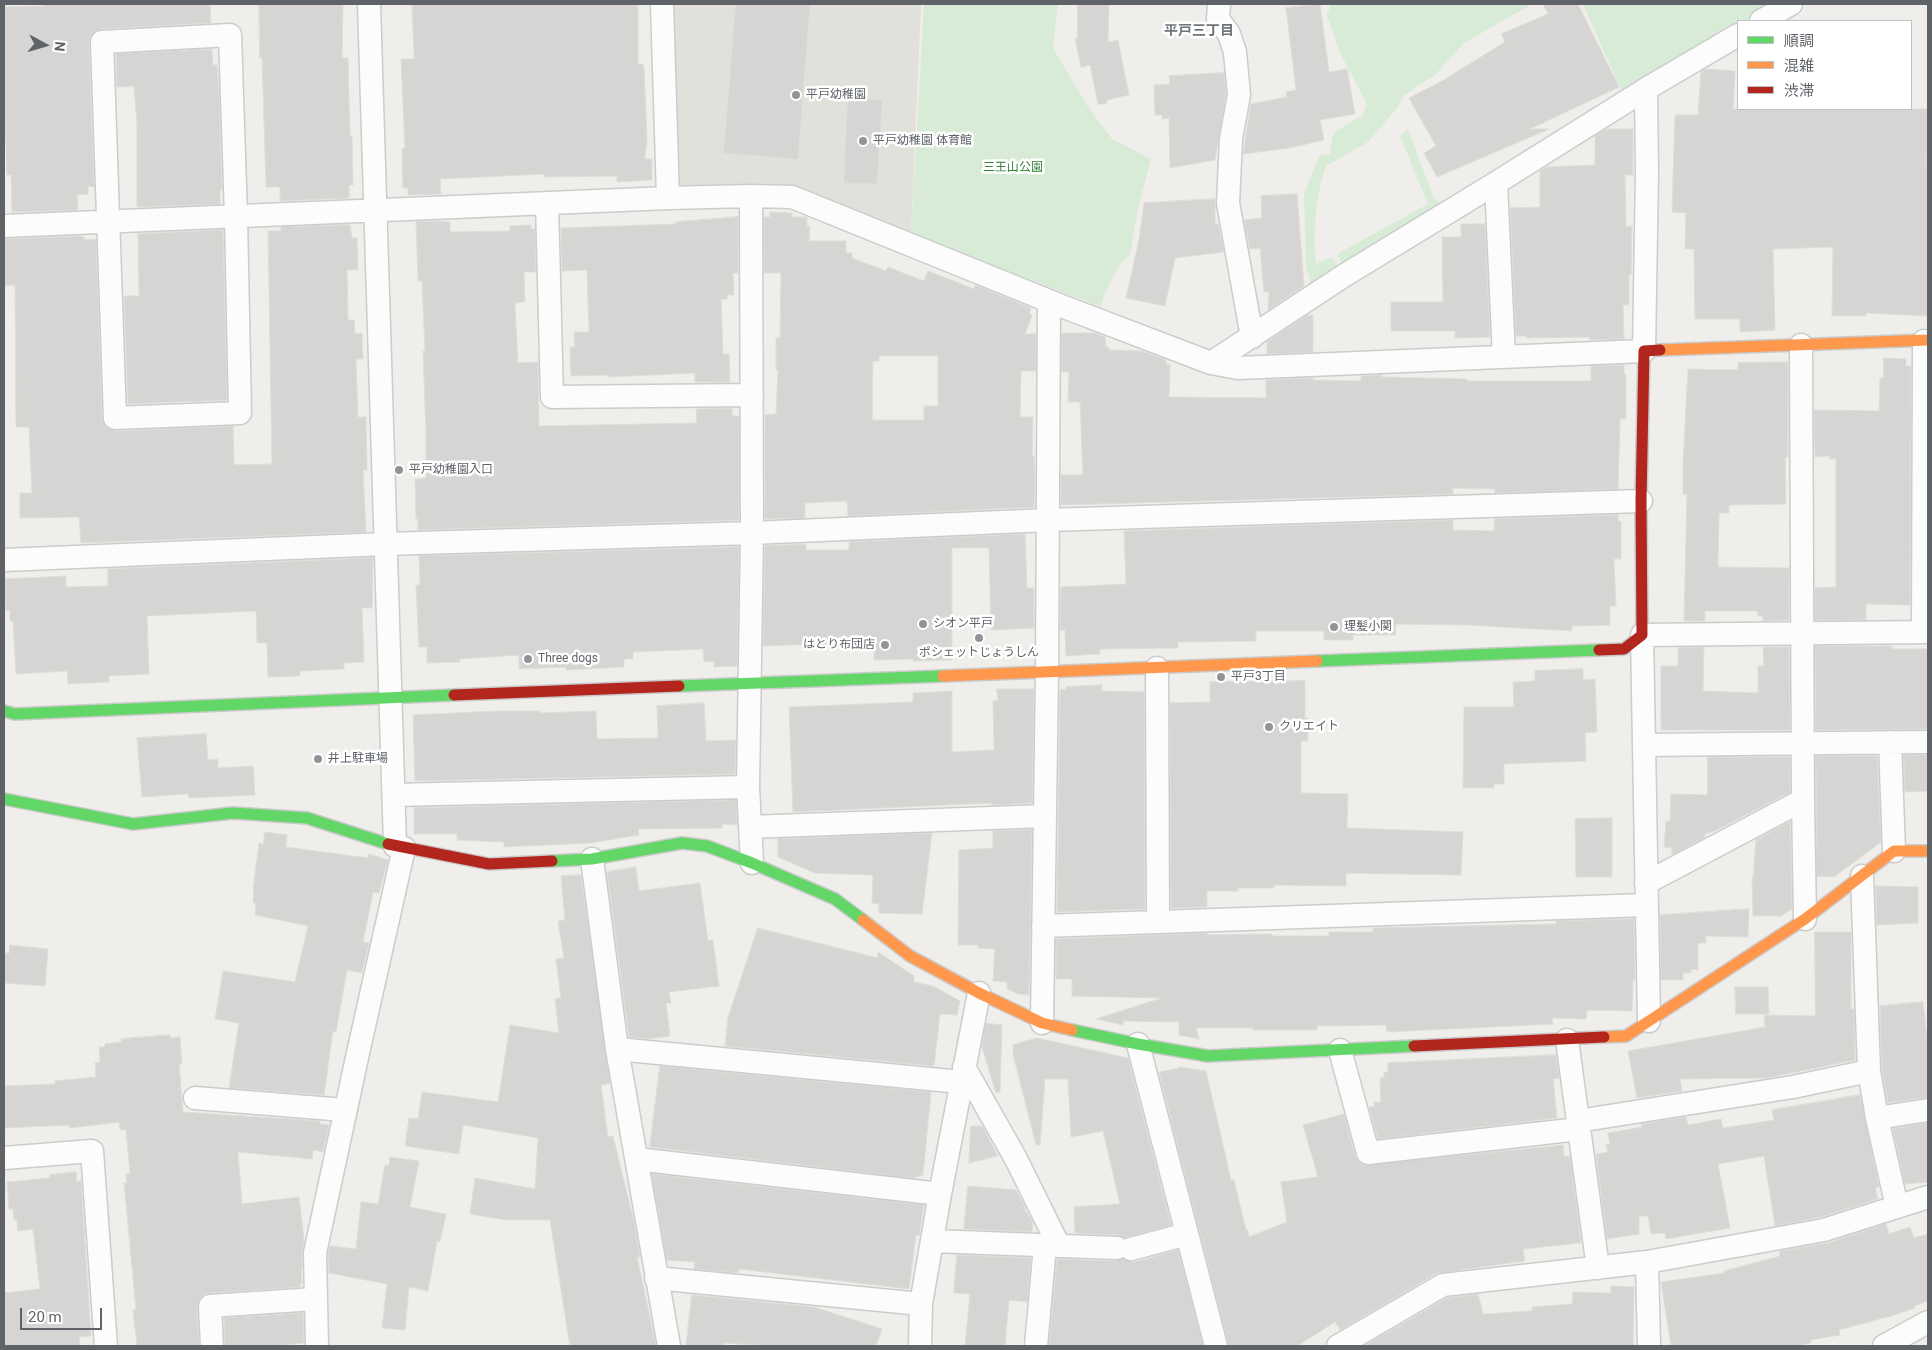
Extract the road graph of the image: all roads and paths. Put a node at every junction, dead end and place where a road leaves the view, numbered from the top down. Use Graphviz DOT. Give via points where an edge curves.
graph roads {
  1 [pos="369,4"];
  2 [pos="662,4"];
  3 [pos="1219,4"];
  4 [pos="1791,4"];
  5 [pos="1763,20"];
  6 [pos="1737,36"];
  7 [pos="1646,89"];
  8 [pos="1496,183"];
  9 [pos="751,196"];
  10 [pos="668,198"];
  11 [pos="547,203"];
  12 [pos="375,210"];
  13 [pos="236,216"];
  14 [pos="107,221"];
  15 [pos="4,226"];
  16 [pos="1050,302"];
  17 [pos="1252,337"];
  18 [pos="1926,340"];
  19 [pos="1801,345"];
  20 [pos="1644,351"];
  21 [pos="1504,357"];
  22 [pos="1211,363"];
  23 [pos="752,395"];
  24 [pos="1641,501"];
  25 [pos="1048,520"];
  26 [pos="752,533"];
  27 [pos="386,544"];
  28 [pos="4,560"];
  29 [pos="1926,632"];
  30 [pos="1803,633"];
  31 [pos="1642,635"];
  32 [pos="1157,668"];
  33 [pos="1047,672"];
  34 [pos="749,684"];
  35 [pos="390,697"];
  36 [pos="4,711"];
  37 [pos="1890,742"];
  38 [pos="1928,742"];
  39 [pos="1803,744"];
  40 [pos="1644,745"];
  41 [pos="748,787"];
  42 [pos="394,794"];
  43 [pos="4,799"];
  44 [pos="1802,800"];
  45 [pos="1045,816"];
  46 [pos="750,827"];
  47 [pos="400,847"];
  48 [pos="1928,851"];
  49 [pos="1894,852"];
  50 [pos="592,859"];
  51 [pos="752,863"];
  52 [pos="1862,876"];
  53 [pos="1646,894"];
  54 [pos="1805,919"];
  55 [pos="1158,922"];
  56 [pos="1043,926"];
  57 [pos="979,993"];
  58 [pos="1649,1021"];
  59 [pos="1042,1023"];
  60 [pos="1567,1040"];
  61 [pos="1138,1044"];
  62 [pos="617,1049"];
  63 [pos="1340,1050"];
  64 [pos="1868,1071"];
  65 [pos="962,1074"];
  66 [pos="195,1098"];
  67 [pos="345,1110"];
  68 [pos="1928,1110"];
  69 [pos="1876,1118"];
  70 [pos="1579,1125"];
  71 [pos="4,1158"];
  72 [pos="636,1159"];
  73 [pos="940,1194"];
  74 [pos="1928,1197"];
  75 [pos="1897,1207"];
  76 [pos="1187,1234"];
  77 [pos="932,1241"];
  78 [pos="1052,1246"];
  79 [pos="1647,1262"];
  80 [pos="1598,1268"];
  81 [pos="656,1278"];
  82 [pos="315,1299"];
  83 [pos="921,1304"];
  84 [pos="1928,1322"];
  85 [pos="106,1346"];
  86 [pos="212,1346"];
  87 [pos="317,1346"];
  88 [pos="669,1346"];
  89 [pos="920,1346"];
  90 [pos="1036,1346"];
  91 [pos="1216,1346"];
  92 [pos="1338,1346"];
  93 [pos="1649,1346"];
  94 [pos="1884,1346"];
  1 -- 12 [label="street"];
  2 -- 10 [label="street"];
  3 -- 17 [label="street" via="1218,19 1229,34 1235,52 1239,95 1231,139 1228,203"];
  4 -- 5 [label="street"];
  6 -- 7 [label="street"];
  7 -- 8 [label="street"];
  7 -- 20 [label="street"];
  8 -- 17 [label="street" via="1345,275"];
  8 -- 21 [label="street"];
  9 -- 10 [label="street"];
  9 -- 16 [label="street" via="792,198"];
  9 -- 23 [label="street"];
  10 -- 11 [label="street"];
  11 -- 12 [label="street"];
  11 -- 23 [label="street" via="552,397"];
  12 -- 13 [label="street"];
  12 -- 27 [label="street"];
  13 -- 14 [label="street"];
  13 -- 14 [label="street" via="230,36 102,42"];
  13 -- 14 [label="street" via="240,413 115,418"];
  14 -- 15 [label="street"];
  16 -- 22 [label="street"];
  16 -- 25 [label="street"];
  17 -- 22 [label="street"];
  18 -- 19 [label="street"];
  18 -- 29 [label="street"];
  19 -- 20 [label="street"];
  19 -- 30 [label="street"];
  20 -- 21 [label="street"];
  20 -- 24 [label="street"];
  21 -- 22 [label="street" via="1238,368"];
  23 -- 26 [label="street"];
  24 -- 25 [label="street"];
  24 -- 31 [label="street"];
  25 -- 26 [label="street"];
  25 -- 33 [label="street"];
  26 -- 27 [label="street"];
  26 -- 34 [label="street"];
  27 -- 28 [label="street"];
  27 -- 35 [label="street"];
  29 -- 30 [label="street"];
  30 -- 31 [label="street"];
  30 -- 39 [label="street"];
  31 -- 32 [label="street" via="1624,649"];
  31 -- 40 [label="street"];
  32 -- 33 [label="street"];
  32 -- 55 [label="street"];
  33 -- 34 [label="street"];
  33 -- 45 [label="street"];
  34 -- 35 [label="street"];
  34 -- 41 [label="street"];
  35 -- 36 [label="street" via="15,714"];
  35 -- 42 [label="street"];
  37 -- 38 [label="street"];
  37 -- 39 [label="street"];
  37 -- 49 [label="street"];
  39 -- 40 [label="street"];
  39 -- 44 [label="street"];
  40 -- 53 [label="street"];
  41 -- 42 [label="street"];
  41 -- 46 [label="street"];
  42 -- 47 [label="street"];
  43 -- 47 [label="street" via="133,824 233,813 307,818"];
  44 -- 53 [label="street"];
  44 -- 54 [label="street"];
  45 -- 46 [label="street"];
  45 -- 56 [label="street"];
  46 -- 51 [label="street"];
  47 -- 50 [label="street" via="489,864"];
  47 -- 67 [label="street"];
  48 -- 49 [label="street"];
  49 -- 52 [label="street"];
  50 -- 51 [label="street" via="682,842 706,846"];
  50 -- 62 [label="street"];
  51 -- 57 [label="street" via="836,899 910,956"];
  52 -- 54 [label="street"];
  52 -- 64 [label="street"];
  53 -- 55 [label="street"];
  53 -- 58 [label="street"];
  54 -- 58 [label="street"];
  55 -- 56 [label="street"];
  56 -- 59 [label="street"];
  57 -- 59 [label="street"];
  57 -- 65 [label="street"];
  58 -- 60 [label="street" via="1626,1036"];
  59 -- 61 [label="street"];
  60 -- 63 [label="street"];
  60 -- 70 [label="street"];
  61 -- 63 [label="street" via="1208,1056"];
  61 -- 76 [label="street"];
  62 -- 65 [label="street"];
  62 -- 72 [label="street"];
  63 -- 70 [label="street" via="1368,1153"];
  64 -- 69 [label="street"];
  64 -- 70 [label="street"];
  65 -- 73 [label="street"];
  65 -- 78 [label="street" via="1016,1159"];
  66 -- 67 [label="street"];
  67 -- 82 [label="street" via="315,1253"];
  68 -- 69 [label="street"];
  69 -- 75 [label="street"];
  70 -- 80 [label="street"];
  71 -- 85 [label="street" via="92,1151"];
  72 -- 73 [label="street"];
  72 -- 81 [label="street"];
  73 -- 77 [label="street"];
  74 -- 75 [label="street"];
  75 -- 79 [label="street" via="1824,1230"];
  76 -- 78 [label="street" via="1124,1249"];
  76 -- 91 [label="street"];
  77 -- 78 [label="street"];
  77 -- 83 [label="street"];
  78 -- 90 [label="street"];
  79 -- 80 [label="street"];
  79 -- 93 [label="street"];
  80 -- 92 [label="street" via="1443,1285"];
  81 -- 83 [label="street"];
  81 -- 88 [label="street"];
  82 -- 86 [label="street" via="210,1306"];
  82 -- 87 [label="street"];
  83 -- 89 [label="street"];
  84 -- 94 [label="street"];
}
